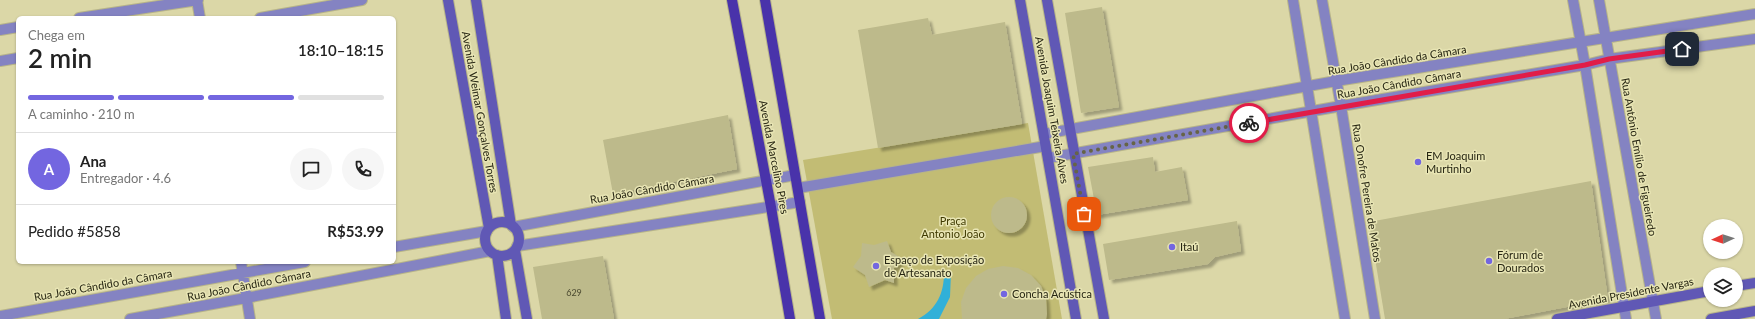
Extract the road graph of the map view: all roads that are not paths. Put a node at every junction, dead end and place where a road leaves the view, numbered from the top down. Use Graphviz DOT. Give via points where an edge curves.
graph roads {
  1 [pos="197,0"];
  2 [pos="362,0"];
  3 [pos="448,0"];
  4 [pos="476,0"];
  5 [pos="732,0"];
  6 [pos="765,0"];
  7 [pos="1020,0"];
  8 [pos="1047,0"];
  9 [pos="1293,0"];
  10 [pos="1322,0"];
  11 [pos="1573,0"];
  12 [pos="1598,0"];
  13 [pos="1755,14"];
  14 [pos="92,16"];
  15 [pos="200,16"];
  16 [pos="271,16"];
  17 [pos="16,27"];
  18 [pos="0,30"];
  19 [pos="1605,38"];
  20 [pos="1755,39"];
  21 [pos="1580,43"];
  22 [pos="16,58"];
  23 [pos="1609,59"];
  24 [pos="0,61"];
  25 [pos="1585,65"];
  26 [pos="1336,81"];
  27 [pos="1307,87"];
  28 [pos="1341,106"];
  29 [pos="1311,112"];
  30 [pos="1070,130"];
  31 [pos="1044,134"];
  32 [pos="1046,146"];
  33 [pos="1073,154"];
  34 [pos="1048,158"];
  35 [pos="795,175"];
  36 [pos="766,180"];
  37 [pos="798,188"];
  38 [pos="800,202"];
  39 [pos="771,207"];
  40 [pos="512,226"];
  41 [pos="488,230"];
  42 [pos="396,247"];
  43 [pos="516,248"];
  44 [pos="494,253"];
  45 [pos="241,264"];
  46 [pos="294,264"];
  47 [pos="243,273"];
  48 [pos="1755,283"];
  49 [pos="1743,285"];
  50 [pos="1703,292"];
  51 [pos="246,298"];
  52 [pos="1653,301"];
  53 [pos="1624,307"];
  54 [pos="1755,311"];
  55 [pos="0,316"];
  56 [pos="130,319"];
  57 [pos="250,319"];
  58 [pos="506,319"];
  59 [pos="527,319"];
  60 [pos="790,319"];
  61 [pos="820,319"];
  62 [pos="1076,319"];
  63 [pos="1104,319"];
  64 [pos="1345,319"];
  65 [pos="1375,319"];
  66 [pos="1557,319"];
  67 [pos="1626,319"];
  68 [pos="1656,319"];
  69 [pos="1711,319"];
  1 -- 14 [label="street"];
  1 -- 15 [label="street"];
  2 -- 16 [label="street"];
  3 -- 41 [label="main road, Avenida Weimar Gonçalves Torres"];
  4 -- 40 [label="main road, Avenida Weimar Gonçalves Torres"];
  5 -- 36 [label="main road, Avenida Marcelino Pires"];
  6 -- 35 [label="main road, Avenida Marcelino Pires"];
  7 -- 31 [label="main road, Avenida Joaquim Teixeira Alves"];
  8 -- 30 [label="main road, Avenida Joaquim Teixeira Alves"];
  9 -- 27 [label="street"];
  10 -- 26 [label="street, Rua Onofre Pereira de Matos"];
  11 -- 21 [label="street"];
  12 -- 19 [label="street, Rua Antônio Emílio de Figueiredo"];
  13 -- 19 [label="street, Rua João Cândido da Câmara"];
  17 -- 18 [label="street"];
  19 -- 21 [label="street, Rua João Cândido da Câmara"];
  19 -- 23 [label="street, Rua Antônio Emílio de Figueiredo"];
  20 -- 23 [label="street, Rua João Cândido Câmara"];
  21 -- 25 [label="street"];
  21 -- 26 [label="street, Rua João Cândido da Câmara"];
  22 -- 24 [label="street"];
  23 -- 25 [label="street, Rua João Cândido Câmara"];
  23 -- 52 [label="street, Rua Antônio Emílio de Figueiredo"];
  25 -- 28 [label="street, Rua João Cândido Câmara"];
  25 -- 53 [label="street"];
  26 -- 27 [label="street, Rua João Cândido da Câmara"];
  26 -- 28 [label="street, Rua Onofre Pereira de Matos"];
  27 -- 29 [label="street"];
  27 -- 30 [label="street, Rua João Cândido da Câmara"];
  28 -- 29 [label="street, Rua João Cândido Câmara"];
  28 -- 65 [label="street, Rua Onofre Pereira de Matos"];
  29 -- 33 [label="street, Rua João Cândido Câmara"];
  29 -- 64 [label="street"];
  30 -- 31 [label="street, Rua João Cândido da Câmara"];
  30 -- 33 [label="main road, Avenida Joaquim Teixeira Alves"];
  31 -- 32 [label="main road, Avenida Joaquim Teixeira Alves"];
  32 -- 34 [label="main road, Avenida Joaquim Teixeira Alves"];
  32 -- 37 [label="street"];
  33 -- 34 [label="street, Rua João Cândido Câmara"];
  33 -- 63 [label="main road, Avenida Joaquim Teixeira Alves"];
  34 -- 62 [label="main road, Avenida Joaquim Teixeira Alves"];
  35 -- 36 [label="street, Rua João Cândido Câmara"];
  35 -- 37 [label="main road, Avenida Marcelino Pires"];
  36 -- 39 [label="main road, Avenida Marcelino Pires"];
  36 -- 40 [label="street, Rua João Cândido Câmara"];
  37 -- 38 [label="main road, Avenida Marcelino Pires"];
  38 -- 39 [label="street"];
  38 -- 61 [label="main road, Avenida Marcelino Pires"];
  39 -- 43 [label="street"];
  39 -- 60 [label="main road, Avenida Marcelino Pires"];
  40 -- 41 [label="main road" via="502,222"];
  40 -- 43 [label="main road" via="518,236"];
  41 -- 42 [label="street"];
  41 -- 44 [label="main road" via="486,242"];
  43 -- 44 [label="main road" via="507,255"];
  43 -- 59 [label="main road"];
  44 -- 51 [label="street, Rua João Cândido Câmara"];
  44 -- 58 [label="main road"];
  45 -- 47 [label="street"];
  46 -- 47 [label="street, Rua João Cândido da Câmara"];
  47 -- 51 [label="street"];
  47 -- 55 [label="street, Rua João Cândido da Câmara"];
  48 -- 49 [label="main road"];
  50 -- 52 [label="main road, Avenida Presidente Vargas"];
  51 -- 56 [label="street, Rua João Cândido Câmara"];
  51 -- 57 [label="street"];
  52 -- 53 [label="main road, Avenida Presidente Vargas"];
  52 -- 68 [label="street, Rua Antônio Emílio de Figueiredo"];
  53 -- 66 [label="main road, Avenida Presidente Vargas"];
  53 -- 67 [label="street"];
  54 -- 69 [label="main road"];
}
